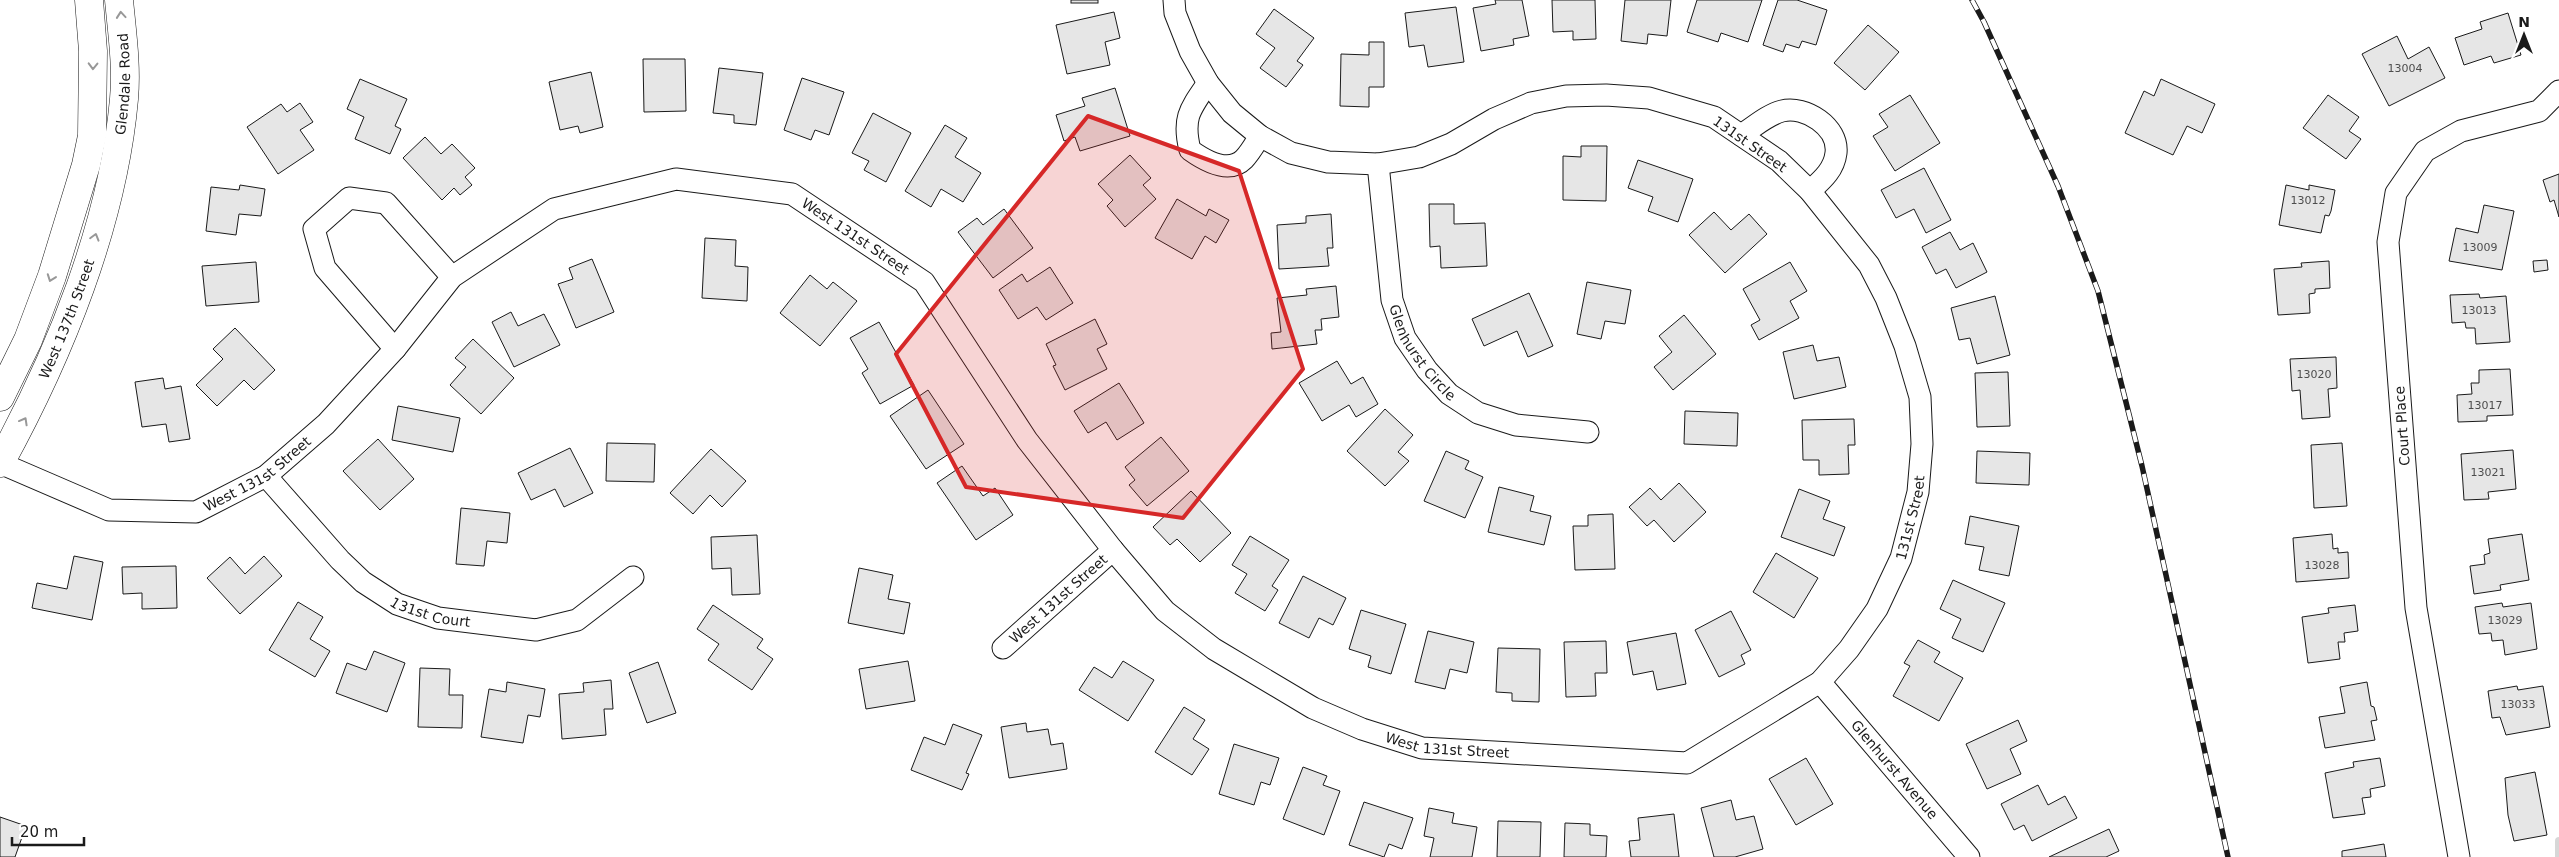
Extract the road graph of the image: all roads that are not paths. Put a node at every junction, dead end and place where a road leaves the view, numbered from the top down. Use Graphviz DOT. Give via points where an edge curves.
graph roads {
  1 [pos="89,0"];
  2 [pos="119,0"];
  3 [pos="1174,0"];
  4 [pos="1208,83"];
  5 [pos="2559,91"];
  6 [pos="1741,135"];
  7 [pos="1260,136"];
  8 [pos="1378,164"];
  9 [pos="86,165"];
  10 [pos="114,168"];
  11 [pos="1810,191"];
  12 [pos="452,277"];
  13 [pos="395,349"];
  14 [pos="0,397"];
  15 [pos="1588,432"];
  16 [pos="0,463"];
  17 [pos="266,476"];
  18 [pos="1112,550"];
  19 [pos="633,577"];
  20 [pos="1003,648"];
  21 [pos="1820,682"];
  22 [pos="1969,857"];
  23 [pos="2459,857"];
  1 -- 9 [label="main road, Glendale Road, one-way" via="93,51 92,127"];
  10 -- 2 [label="main road, Glendale Road, one-way" via="124,97 124,47"];
  3 -- 4 [label="street, 131st Street" via="1175,13 1190,50"];
  4 -- 7 [label="street, 131st Street" via="1232,112"];
  4 -- 7 [label="street" via="1191,107 1185,131 1190,150 1208,163 1231,166 1243,160"];
  5 -- 23 [label="street, Court Place" via="2540,111 2461,131 2425,151 2396,193 2388,242 2416,608"];
  6 -- 8 [label="street, 131st Street" via="1714,117 1649,98 1566,96 1531,103 1420,157"];
  6 -- 11 [label="street, 131st Street" via="1779,161"];
  6 -- 11 [label="street" via="1782,111 1800,110 1818,119 1831,134 1836,152 1828,174"];
  7 -- 8 [label="street, 131st Street" via="1291,153 1319,160"];
  8 -- 15 [label="street, Glenhurst Circle" via="1392,300 1405,338 1427,370 1449,394 1478,412 1516,425"];
  9 -- 14 [label="main road, West 137th Street, one-way" via="52,276 28,340"];
  16 -- 10 [label="main road, West 137th Street, one-way" via="30,408 69,316"];
  11 -- 21 [label="street, 131st Street" via="1869,265 1886,298 1920,397 1922,444 1918,492 1902,558 1877,610"];
  12 -- 13 [label="street, West 131st Street"];
  12 -- 13 [label="street" via="386,203 349,198 314,228 325,268"];
  12 -- 18 [label="street, West 131st Street" via="554,209 666,181 676,179 792,194 924,282 1027,440"];
  13 -- 17 [label="street, West 131st Street" via="326,424"];
  16 -- 17 [label="street, West 131st Street" via="109,510 196,512"];
  17 -- 19 [label="street, 131st Court" via="363,582 397,604 438,618 536,630 577,620"];
  18 -- 20 [label="street, West 131st Street"];
  18 -- 21 [label="street, West 131st Street" via="1165,611 1214,649 1313,708 1362,729 1422,748 1687,763"];
  21 -- 22 [label="street, Glenhurst Avenue"];
}
